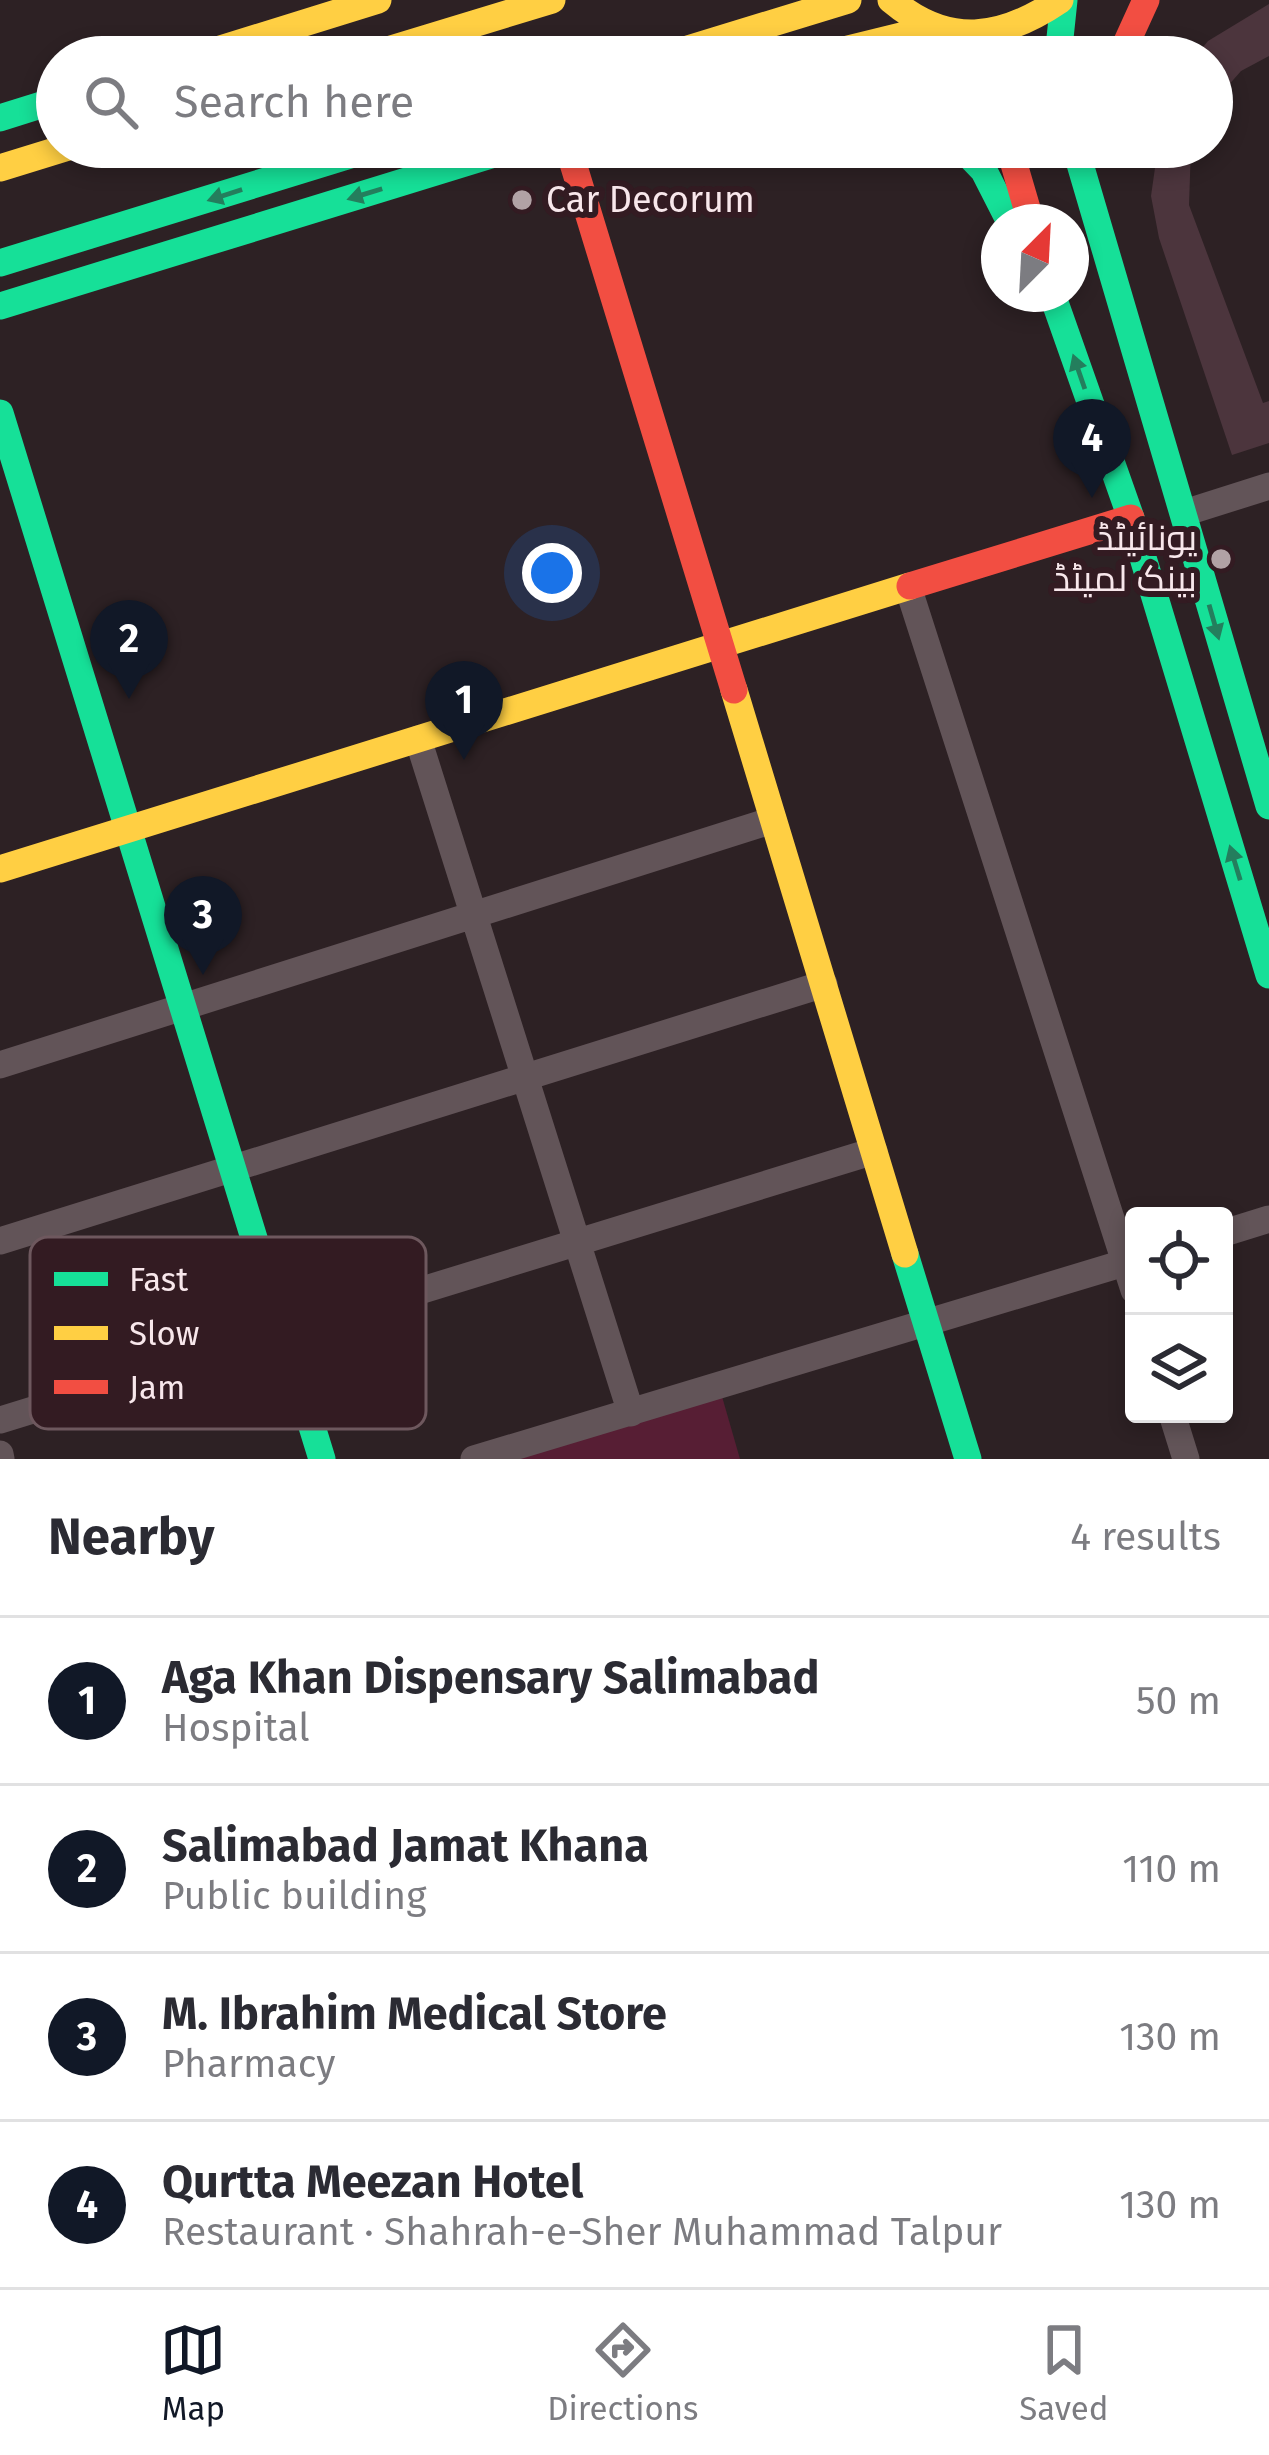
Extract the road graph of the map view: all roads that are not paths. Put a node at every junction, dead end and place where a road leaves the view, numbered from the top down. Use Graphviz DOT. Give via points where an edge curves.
graph roads {
  1 [pos="378,0"];
  2 [pos="552,0"];
  3 [pos="848,0"];
  4 [pos="891,0"];
  5 [pos="1062,0"];
  6 [pos="1146,0"];
  7 [pos="262,36"];
  8 [pos="434,36"];
  9 [pos="731,36"];
  10 [pos="949,36"];
  11 [pos="980,36"];
  12 [pos="1059,36"];
  13 [pos="1130,36"];
  14 [pos="36,107"];
  15 [pos="0,118"];
  16 [pos="36,156"];
  17 [pos="0,167"];
  18 [pos="308,168"];
  19 [pos="449,168"];
  20 [pos="574,168"];
  21 [pos="980,168"];
  22 [pos="1015,168"];
  23 [pos="1081,168"];
  24 [pos="1097,168"];
  25 [pos="1001,204"];
  26 [pos="1026,204"];
  27 [pos="1091,204"];
  28 [pos="0,263"];
  29 [pos="0,307"];
  30 [pos="1058,312"];
  31 [pos="0,412"];
  32 [pos="1269,486"];
  33 [pos="1184,513"];
  34 [pos="1131,518"];
  35 [pos="908,587"];
  36 [pos="720,646"];
  37 [pos="418,739"];
  38 [pos="1269,806"];
  39 [pos="773,820"];
  40 [pos="128,829"];
  41 [pos="0,869"];
  42 [pos="474,915"];
  43 [pos="1269,975"];
  44 [pos="824,984"];
  45 [pos="183,1007"];
  46 [pos="0,1065"];
  47 [pos="525,1078"];
  48 [pos="874,1151"];
  49 [pos="233,1170"];
  50 [pos="1269,1219"];
  51 [pos="1233,1230"];
  52 [pos="254,1237"];
  53 [pos="0,1241"];
  54 [pos="577,1243"];
  55 [pos="1125,1246"];
  56 [pos="1125,1263"];
  57 [pos="426,1289"];
  58 [pos="927,1324"];
  59 [pos="30,1411"];
  60 [pos="631,1412"];
  61 [pos="0,1420"];
  62 [pos="1175,1423"];
  63 [pos="313,1429"];
  64 [pos="322,1459"];
  65 [pos="475,1459"];
  66 [pos="968,1459"];
  67 [pos="1186,1459"];
  1 -- 7 [label="main road"];
  2 -- 8 [label="main road"];
  3 -- 9 [label="main road"];
  4 -- 10 [label="main road"];
  5 -- 11 [label="main road" via="1035,20"];
  5 -- 12 [label="main road"];
  6 -- 13 [label="main road"];
  14 -- 15 [label="main road"];
  16 -- 17 [label="main road"];
  18 -- 28 [label="main road, one-way"];
  19 -- 29 [label="main road, one-way"];
  20 -- 36 [label="main road"];
  21 -- 25 [label="main road"];
  22 -- 26 [label="main road"];
  23 -- 27 [label="main road"];
  24 -- 27 [label="main road"];
  27 -- 33 [label="main road"];
  34 -- 30 [label="main road, one-way"];
  31 -- 40 [label="main road"];
  32 -- 33 [label="street"];
  33 -- 38 [label="main road, one-way"];
  34 -- 35 [label="main road"];
  43 -- 34 [label="main road, one-way"];
  35 -- 36 [label="main road"];
  35 -- 55 [label="street"];
  36 -- 37 [label="main road"];
  36 -- 39 [label="main road"];
  37 -- 40 [label="main road"];
  37 -- 42 [label="street"];
  39 -- 42 [label="street"];
  39 -- 44 [label="main road"];
  40 -- 41 [label="main road"];
  40 -- 45 [label="main road"];
  42 -- 45 [label="street"];
  42 -- 47 [label="street"];
  44 -- 47 [label="street"];
  44 -- 48 [label="main road"];
  45 -- 46 [label="street"];
  45 -- 49 [label="main road"];
  47 -- 49 [label="street"];
  47 -- 54 [label="street"];
  48 -- 54 [label="street"];
  48 -- 58 [label="main road"];
  49 -- 52 [label="main road"];
  49 -- 53 [label="street"];
  50 -- 51 [label="street"];
  54 -- 57 [label="street"];
  54 -- 60 [label="street"];
  56 -- 58 [label="street"];
  58 -- 60 [label="street"];
  58 -- 66 [label="main road"];
  59 -- 61 [label="street"];
  60 -- 65 [label="street"];
  62 -- 67 [label="street"];
  63 -- 64 [label="main road"];
}
